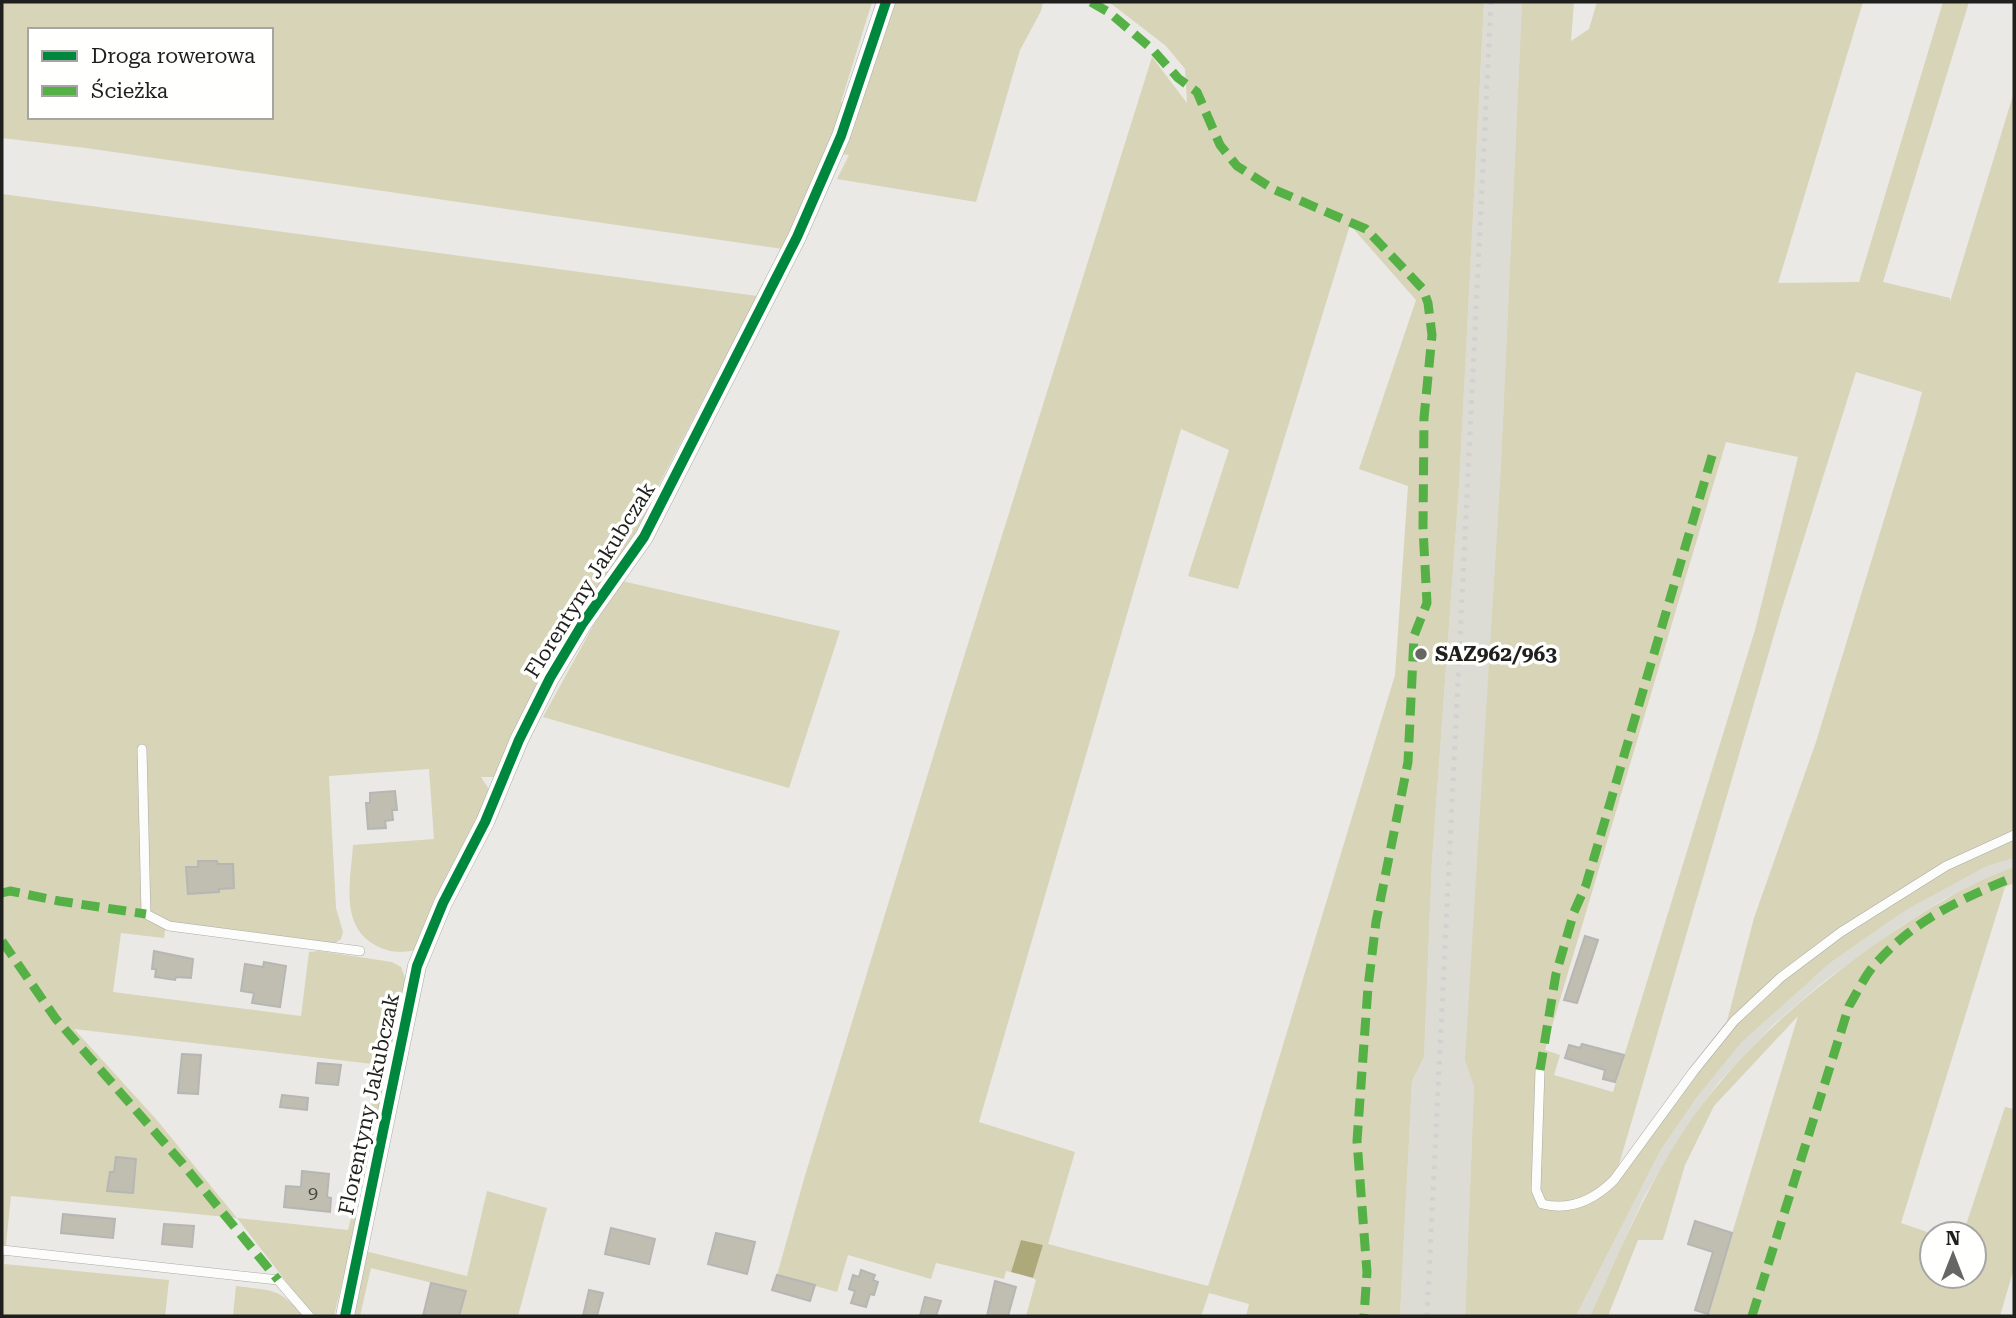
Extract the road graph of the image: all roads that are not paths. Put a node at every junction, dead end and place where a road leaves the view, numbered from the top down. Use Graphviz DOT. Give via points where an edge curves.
graph roads {
  1 [pos="886,2"];
  2 [pos="142,748"];
  3 [pos="2014,835"];
  4 [pos="360,951"];
  5 [pos="1540,1070"];
  6 [pos="2,1250"];
  7 [pos="309,1316"];
  8 [pos="345,1316"];
  1 -- 8 [label="street, Florentyny Jakubczak" via="841,136 797,237 644,537 550,678 417,966"];
  2 -- 4 [label="lane" via="146,914 169,926"];
  3 -- 5 [label="lane" via="1945,866 1841,932 1780,978 1734,1021 1614,1180 1599,1195 1567,1207 1542,1203 1536,1190"];
  6 -- 7 [label="lane" via="278,1280"];
}
